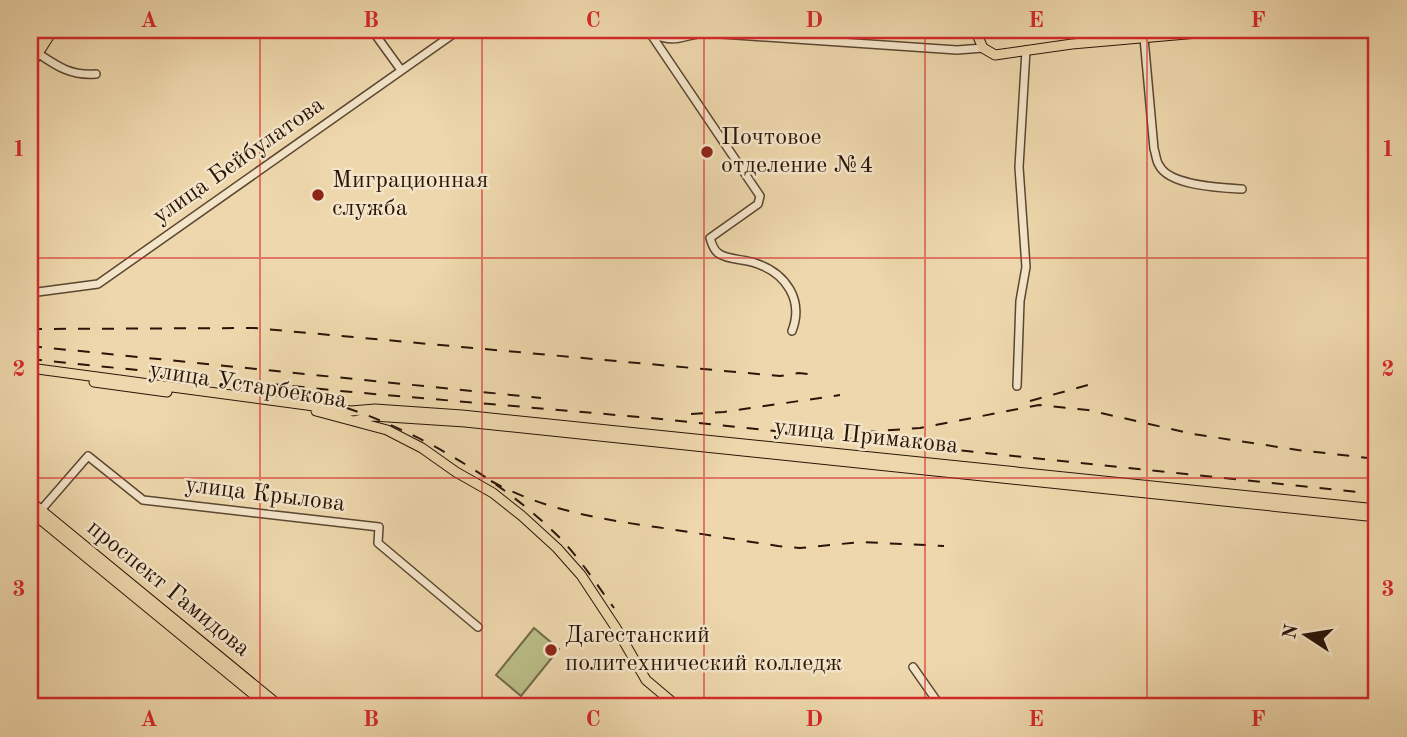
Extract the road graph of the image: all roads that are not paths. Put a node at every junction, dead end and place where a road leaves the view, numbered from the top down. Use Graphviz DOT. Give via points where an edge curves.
graph roads {
  1 [pos="53,30"];
  2 [pos="372,30"];
  3 [pos="459,30"];
  4 [pos="978,30"];
  5 [pos="1178,30"];
  6 [pos="1232,30"];
  7 [pos="31,32"];
  8 [pos="650,32"];
  9 [pos="1144,38"];
  10 [pos="983,48"];
  11 [pos="1026,50"];
  12 [pos="40,52"];
  13 [pos="30,66"];
  14 [pos="401,70"];
  15 [pos="96,74"];
  16 [pos="1242,189"];
  17 [pos="30,293"];
  18 [pos="792,331"];
  19 [pos="30,371"];
  20 [pos="1017,386"];
  21 [pos="356,413"];
  22 [pos="374,418"];
  23 [pos="30,501"];
  24 [pos="1377,509"];
  25 [pos="41,510"];
  26 [pos="30,511"];
  27 [pos="1377,517"];
  28 [pos="79,545"];
  29 [pos="478,627"];
  30 [pos="913,667"];
  31 [pos="269,707"];
  32 [pos="281,707"];
  33 [pos="678,707"];
  34 [pos="687,707"];
  35 [pos="942,707"];
  1 -- 12 [label="main road"];
  2 -- 14 [label="street"];
  3 -- 14 [label="street, улица Бейбулатова"];
  4 -- 5 [label="main road" via="987,45 1002,48"];
  4 -- 10 [label="main road"];
  6 -- 9 [label="main road"];
  7 -- 12 [label="main road" via="44,38"];
  8 -- 10 [label="street" via="672,40 697,33"];
  8 -- 18 [label="street" via="759,193 758,204 710,238 713,247 718,254 757,263 783,277 797,309"];
  9 -- 11 [label="main road"];
  9 -- 16 [label="street" via="1159,165 1170,175 1192,183"];
  10 -- 11 [label="main road" via="995,55"];
  11 -- 20 [label="street" via="1019,167 1026,267"];
  12 -- 13 [label="main road"];
  12 -- 15 [label="street" via="69,73"];
  14 -- 17 [label="street, улица Бейбулатова" via="98,284"];
  19 -- 21 [label="main road, улица Устарбекова"];
  21 -- 22 [label="main road, улица Примакова"];
  21 -- 24 [label="main road, улица Примакова" via="375,409 475,416"];
  21 -- 33 [label="main road, улица Устарбекова" via="493,493 545,536 593,592 646,680"];
  22 -- 27 [label="main road, улица Примакова" via="552,430"];
  22 -- 34 [label="main road" via="460,467 544,530 590,583 646,673"];
  23 -- 25 [label="main road, проспект Гамидова"];
  25 -- 28 [label="main road, проспект Гамидова"];
  25 -- 29 [label="street, улица Крылова" via="88,456 143,500 379,527 378,543"];
  26 -- 28 [label="main road, проспект Гамидова"];
  28 -- 31 [label="main road, проспект Гамидова"];
  28 -- 32 [label="main road, проспект Гамидова"];
  30 -- 35 [label="street"];
}
